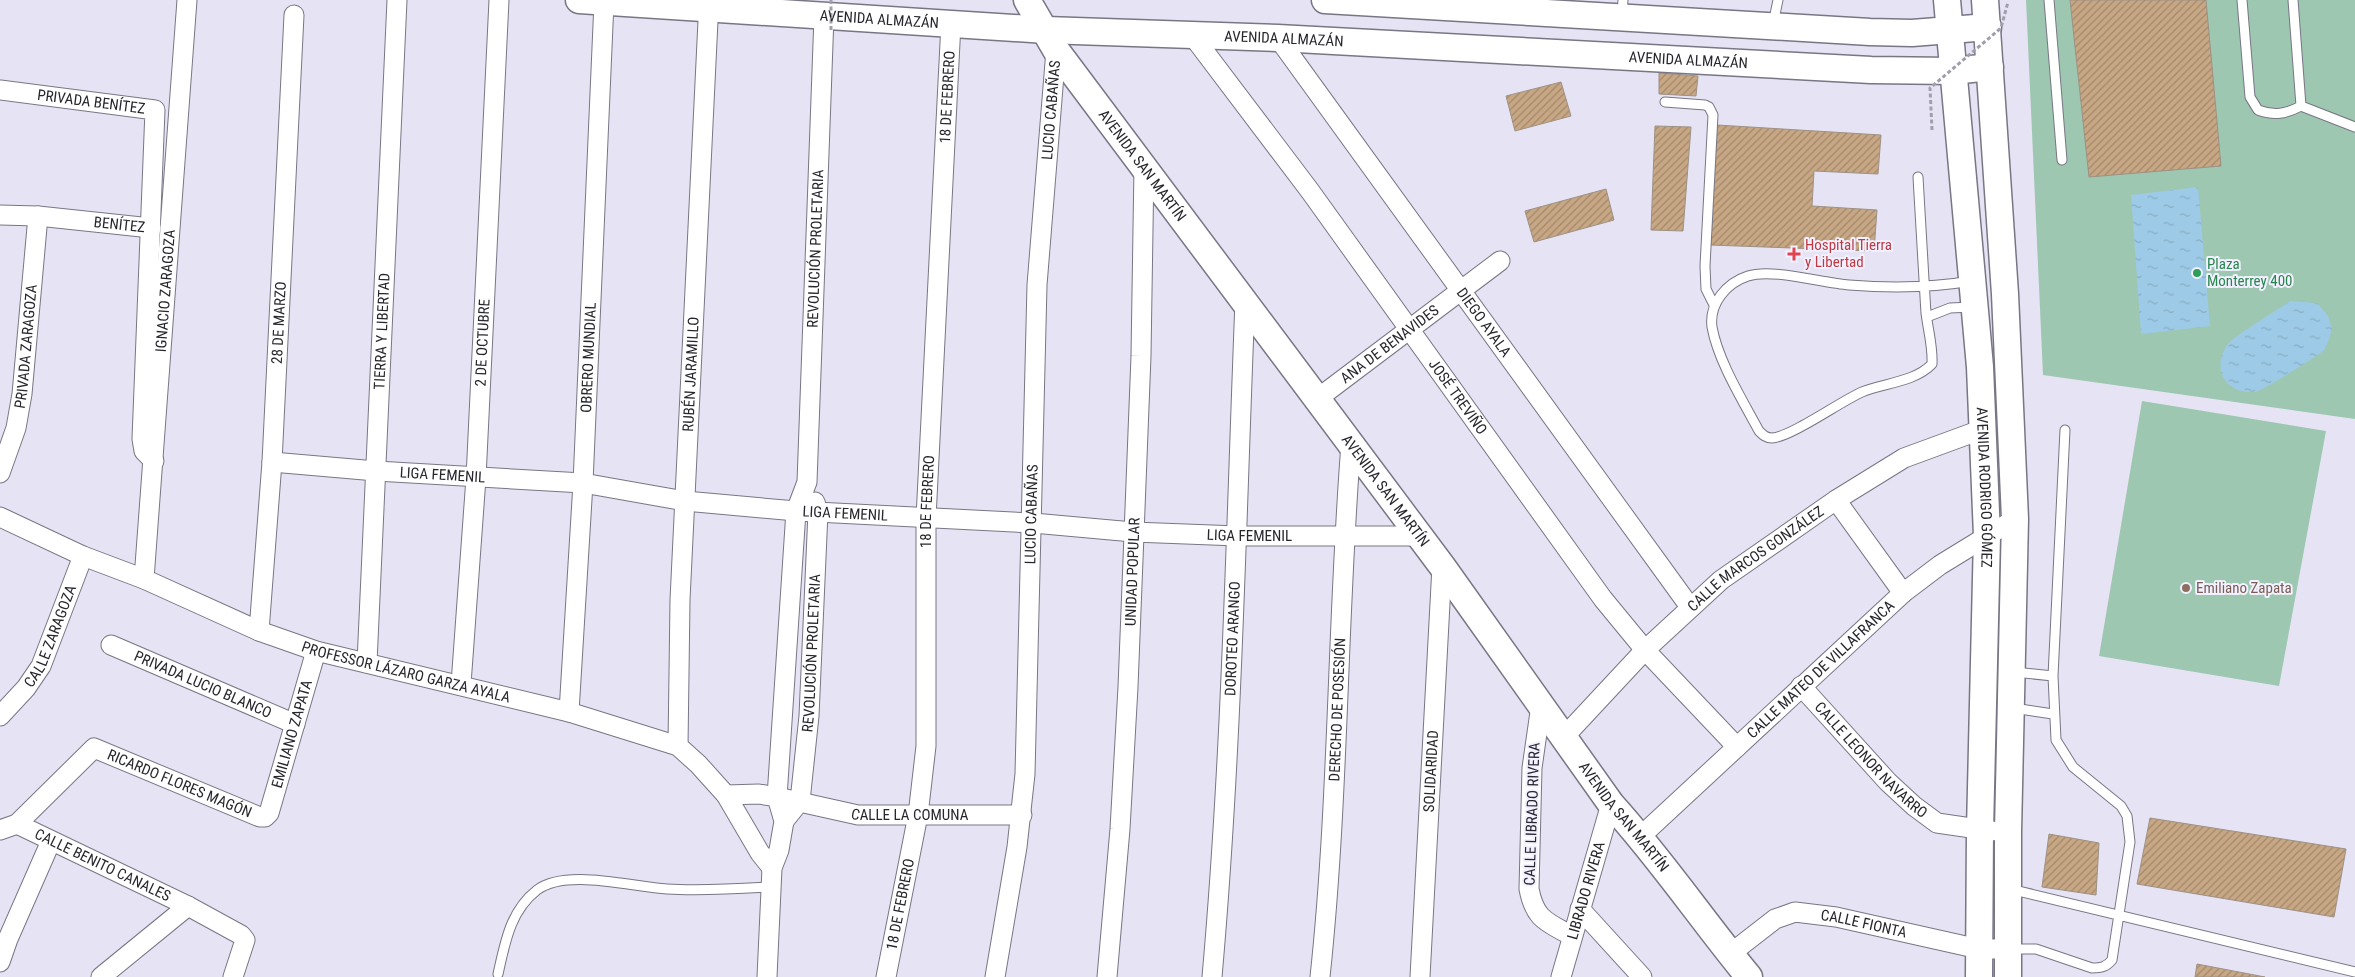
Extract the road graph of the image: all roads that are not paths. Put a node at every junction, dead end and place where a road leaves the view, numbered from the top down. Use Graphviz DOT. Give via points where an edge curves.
graph roads {
  1 [pos="397,0"];
  2 [pos="499,0"];
  3 [pos="1027,0"];
  4 [pos="1325,0"];
  5 [pos="1778,0"];
  6 [pos="1947,0"];
  7 [pos="2050,0"];
  8 [pos="2242,0"];
  9 [pos="2293,0"];
  10 [pos="591,1"];
  11 [pos="1997,1"];
  12 [pos="187,2"];
  13 [pos="708,5"];
  14 [pos="1551,6"];
  15 [pos="1623,9"];
  16 [pos="294,15"];
  17 [pos="829,16"];
  18 [pos="952,23"];
  19 [pos="1773,27"];
  20 [pos="1988,28"];
  21 [pos="1950,31"];
  22 [pos="1192,35"];
  23 [pos="1278,38"];
  24 [pos="1051,40"];
  25 [pos="1990,66"];
  26 [pos="1953,71"];
  27 [pos="0,90"];
  28 [pos="1665,102"];
  29 [pos="2301,106"];
  30 [pos="2355,127"];
  31 [pos="2062,160"];
  32 [pos="1144,166"];
  33 [pos="1918,177"];
  34 [pos="0,215"];
  35 [pos="38,216"];
  36 [pos="151,228"];
  37 [pos="1500,262"];
  38 [pos="1973,281"];
  39 [pos="1924,286"];
  40 [pos="1462,291"];
  41 [pos="1245,300"];
  42 [pos="1714,304"];
  43 [pos="1975,307"];
  44 [pos="1927,317"];
  45 [pos="1410,329"];
  46 [pos="1317,398"];
  47 [pos="1983,429"];
  48 [pos="2065,430"];
  49 [pos="1351,444"];
  50 [pos="154,461"];
  51 [pos="272,462"];
  52 [pos="376,472"];
  53 [pos="0,473"];
  54 [pos="476,478"];
  55 [pos="807,482"];
  56 [pos="583,483"];
  57 [pos="1836,500"];
  58 [pos="685,501"];
  59 [pos="796,511"];
  60 [pos="818,512"];
  61 [pos="0,517"];
  62 [pos="926,518"];
  63 [pos="2015,519"];
  64 [pos="1033,523"];
  65 [pos="1133,532"];
  66 [pos="1238,536"];
  67 [pos="1420,536"];
  68 [pos="1987,536"];
  69 [pos="1344,537"];
  70 [pos="83,556"];
  71 [pos="1442,566"];
  72 [pos="144,579"];
  73 [pos="1903,593"];
  74 [pos="1690,607"];
  75 [pos="259,631"];
  76 [pos="111,645"];
  77 [pos="1645,650"];
  78 [pos="316,651"];
  79 [pos="367,663"];
  80 [pos="2012,672"];
  81 [pos="2053,676"];
  82 [pos="461,684"];
  83 [pos="1801,686"];
  84 [pos="1541,705"];
  85 [pos="2011,708"];
  86 [pos="2,710"];
  87 [pos="569,712"];
  88 [pos="2054,714"];
  89 [pos="295,724"];
  90 [pos="1563,738"];
  91 [pos="678,746"];
  92 [pos="1737,747"];
  93 [pos="726,794"];
  94 [pos="777,797"];
  95 [pos="800,801"];
  96 [pos="1612,804"];
  97 [pos="918,814"];
  98 [pos="1022,815"];
  99 [pos="265,817"];
  100 [pos="784,821"];
  101 [pos="8,827"];
  102 [pos="1980,830"];
  103 [pos="2008,832"];
  104 [pos="1641,836"];
  105 [pos="51,841"];
  106 [pos="772,868"];
  107 [pos="770,887"];
  108 [pos="2008,888"];
  109 [pos="188,906"];
  110 [pos="1580,909"];
  111 [pos="2119,916"];
  112 [pos="1572,936"];
  113 [pos="1979,949"];
  114 [pos="2008,949"];
  115 [pos="1730,954"];
  116 [pos="0,962"];
  117 [pos="2355,972"];
  118 [pos="498,974"];
  119 [pos="101,977"];
  120 [pos="233,977"];
  121 [pos="767,977"];
  122 [pos="886,977"];
  123 [pos="994,977"];
  124 [pos="1106,977"];
  125 [pos="1212,977"];
  126 [pos="1320,977"];
  127 [pos="1420,977"];
  128 [pos="1561,977"];
  129 [pos="1642,977"];
  130 [pos="1749,977"];
  131 [pos="1979,977"];
  132 [pos="2008,977"];
  1 -- 52 [label="street, TIERRA Y LIBERTAD"];
  2 -- 54 [label="street, 2 DE OCTUBRE"];
  3 -- 24 [label="street, AVENIDA SAN MARTÍN"];
  4 -- 14 [label="street"];
  5 -- 19 [label="lane"];
  6 -- 21 [label="street, AVENIDA RODRIGO GÓMEZ"];
  7 -- 31 [label="lane"];
  8 -- 29 [label="lane" via="2253,104 2258,110 2270,114 2284,114"];
  9 -- 29 [label="lane"];
  10 -- 13 [label="street, AVENIDA ALMAZÁN"];
  10 -- 56 [label="street, OBRERO MUNDIAL"];
  11 -- 20 [label="street, AVENIDA RODRIGO GÓMEZ"];
  12 -- 50 [label="street, IGNACIO ZARAGOZA"];
  13 -- 17 [label="street, AVENIDA ALMAZÁN"];
  13 -- 58 [label="street, RUBÉN JARAMILLO"];
  14 -- 15 [label="street"];
  15 -- 19 [label="street"];
  16 -- 51 [label="street, 28 DE MARZO"];
  17 -- 18 [label="street, AVENIDA ALMAZÁN"];
  17 -- 55 [label="street, REVOLUCIÓN PROLETARIA"];
  18 -- 24 [label="street, AVENIDA ALMAZÁN"];
  18 -- 62 [label="street, 18 DE FEBRERO"];
  19 -- 21 [label="street" via="1878,32"];
  20 -- 21 [label="street"];
  20 -- 25 [label="street, AVENIDA RODRIGO GÓMEZ"];
  21 -- 26 [label="street, AVENIDA RODRIGO GÓMEZ"];
  22 -- 23 [label="street, AVENIDA ALMAZÁN"];
  22 -- 24 [label="street, AVENIDA ALMAZÁN"];
  22 -- 45 [label="street, JOSÉ TREVIÑO"];
  23 -- 26 [label="street, AVENIDA ALMAZÁN" via="1871,70"];
  23 -- 40 [label="street, DIEGO AYALA"];
  24 -- 32 [label="street, AVENIDA SAN MARTÍN"];
  24 -- 64 [label="street, LUCIO CABAÑAS" via="1037,285"];
  25 -- 26 [label="street, AVENIDA ALMAZÁN"];
  25 -- 63 [label="street, AVENIDA RODRIGO GÓMEZ" via="2008,342"];
  26 -- 38 [label="street, AVENIDA RODRIGO GÓMEZ"];
  27 -- 36 [label="street, PRIVADA BENÍTEZ" via="155,110"];
  28 -- 42 [label="lane" via="1705,105 1710,107 1713,115 1705,266 1706,289"];
  29 -- 30 [label="lane"];
  32 -- 41 [label="street, AVENIDA SAN MARTÍN"];
  32 -- 65 [label="street, UNIDAD POPULAR" via="1141,356"];
  33 -- 39 [label="lane"];
  34 -- 35 [label="street, BENÍTEZ"];
  35 -- 36 [label="street, BENÍTEZ"];
  35 -- 53 [label="street, PRIVADA ZARAGOZA" via="22,394 16,428"];
  36 -- 50 [label="street, BENÍTEZ" via="142,439 144,451"];
  37 -- 40 [label="street, ANA DE BENAVIDES"];
  38 -- 39 [label="lane"];
  38 -- 43 [label="street, AVENIDA RODRIGO GÓMEZ"];
  39 -- 42 [label="lane" via="1849,285 1755,274 1733,284"];
  39 -- 44 [label="lane"];
  40 -- 45 [label="street, ANA DE BENAVIDES"];
  40 -- 74 [label="street, DIEGO AYALA"];
  41 -- 46 [label="street, AVENIDA SAN MARTÍN"];
  41 -- 66 [label="street, DOROTEO ARANGO"];
  42 -- 44 [label="lane" via="1712,326 1716,345 1759,431 1773,438 1862,392 1926,370 1932,364 1933,353"];
  43 -- 44 [label="lane" via="1950,308"];
  43 -- 47 [label="street, AVENIDA RODRIGO GÓMEZ"];
  45 -- 46 [label="street, ANA DE BENAVIDES"];
  45 -- 77 [label="street, JOSÉ TREVIÑO" via="1603,599"];
  46 -- 49 [label="street, AVENIDA SAN MARTÍN"];
  47 -- 57 [label="street, CALLE MARCOS GONZÁLEZ" via="1904,458"];
  47 -- 68 [label="street, AVENIDA RODRIGO GÓMEZ"];
  48 -- 81 [label="lane"];
  49 -- 67 [label="street, AVENIDA SAN MARTÍN"];
  49 -- 69 [label="street, DERECHO DE POSESIÓN"];
  50 -- 72 [label="street, IGNACIO ZARAGOZA"];
  51 -- 52 [label="street, LIGA FEMENIL"];
  51 -- 75 [label="street, 28 DE MARZO"];
  52 -- 54 [label="street, LIGA FEMENIL"];
  52 -- 79 [label="street, TIERRA Y LIBERTAD"];
  54 -- 56 [label="street, LIGA FEMENIL"];
  54 -- 82 [label="street, 2 DE OCTUBRE"];
  55 -- 59 [label="street, REVOLUCIÓN PROLETARIA"];
  55 -- 60 [label="street, REVOLUCIÓN PROLETARIA"];
  56 -- 58 [label="street, LIGA FEMENIL"];
  56 -- 87 [label="street, OBRERO MUNDIAL"];
  57 -- 73 [label="street"];
  57 -- 74 [label="street, CALLE MARCOS GONZÁLEZ" via="1760,551"];
  58 -- 59 [label="street, LIGA FEMENIL"];
  58 -- 91 [label="street, RUBÉN JARAMILLO"];
  59 -- 60 [label="street, LIGA FEMENIL"];
  59 -- 94 [label="street, REVOLUCIÓN PROLETARIA"];
  60 -- 62 [label="street, LIGA FEMENIL"];
  60 -- 95 [label="street, REVOLUCIÓN PROLETARIA" via="808,716"];
  61 -- 70 [label="street, PROFESSOR LÁZARO GARZA AYALA"];
  62 -- 64 [label="street, LIGA FEMENIL"];
  62 -- 97 [label="street, 18 DE FEBRERO" via="926,746"];
  63 -- 68 [label="street, CALLE MATEO DE VILLAFRANCA"];
  63 -- 80 [label="street, AVENIDA RODRIGO GÓMEZ"];
  64 -- 65 [label="street, LIGA FEMENIL"];
  64 -- 98 [label="street, LUCIO CABAÑAS"];
  65 -- 66 [label="street, LIGA FEMENIL"];
  65 -- 124 [label="street, UNIDAD POPULAR" via="1120,820"];
  66 -- 69 [label="street, LIGA FEMENIL"];
  66 -- 125 [label="street, DOROTEO ARANGO" via="1224,817"];
  67 -- 69 [label="street, LIGA FEMENIL"];
  67 -- 71 [label="street, AVENIDA SAN MARTÍN"];
  68 -- 73 [label="street, CALLE MATEO DE VILLAFRANCA"];
  68 -- 102 [label="street, AVENIDA RODRIGO GÓMEZ"];
  69 -- 126 [label="street, DERECHO DE POSESIÓN" via="1333,788"];
  70 -- 72 [label="street, PROFESSOR LÁZARO GARZA AYALA"];
  70 -- 86 [label="street, CALLE ZARAGOZA" via="41,666 26,688"];
  71 -- 84 [label="street, AVENIDA SAN MARTÍN"];
  71 -- 127 [label="street, SOLIDARIDAD"];
  72 -- 75 [label="street, PROFESSOR LÁZARO GARZA AYALA"];
  73 -- 83 [label="street, CALLE MATEO DE VILLAFRANCA"];
  74 -- 77 [label="street, CALLE MARCOS GONZÁLEZ"];
  75 -- 78 [label="street, PROFESSOR LÁZARO GARZA AYALA"];
  76 -- 89 [label="street, PRIVADA LUCIO BLANCO"];
  77 -- 90 [label="street, CALLE MARCOS GONZÁLEZ"];
  77 -- 92 [label="street, JOSÉ TREVIÑO"];
  78 -- 79 [label="street, PROFESSOR LÁZARO GARZA AYALA"];
  78 -- 89 [label="street, EMILIANO ZAPATA"];
  79 -- 82 [label="street, PROFESSOR LÁZARO GARZA AYALA"];
  80 -- 81 [label="lane"];
  80 -- 85 [label="street, AVENIDA RODRIGO GÓMEZ"];
  81 -- 88 [label="lane"];
  82 -- 87 [label="street, PROFESSOR LÁZARO GARZA AYALA"];
  83 -- 92 [label="street, CALLE MATEO DE VILLAFRANCA"];
  83 -- 102 [label="street, CALLE LEONOR NAVARRO" via="1914,806 1936,823"];
  84 -- 90 [label="street, AVENIDA SAN MARTÍN"];
  84 -- 112 [label="street, CALLE LIBRADO RIVERA" via="1532,768 1529,889 1532,906 1542,919"];
  85 -- 88 [label="lane"];
  85 -- 103 [label="street, AVENIDA RODRIGO GÓMEZ"];
  87 -- 91 [label="street, PROFESSOR LÁZARO GARZA AYALA"];
  88 -- 111 [label="lane" via="2056,740 2062,754 2121,806 2127,816 2130,842"];
  89 -- 99 [label="street, EMILIANO ZAPATA" via="269,813"];
  90 -- 96 [label="street, AVENIDA SAN MARTÍN"];
  91 -- 93 [label="street, PROFESSOR LÁZARO GARZA AYALA"];
  92 -- 104 [label="street, CALLE MATEO DE VILLAFRANCA"];
  93 -- 94 [label="street, CALLE LA COMUNA"];
  93 -- 106 [label="street, PROFESSOR LÁZARO GARZA AYALA"];
  94 -- 95 [label="street, CALLE LA COMUNA"];
  94 -- 100 [label="street, REVOLUCIÓN PROLETARIA"];
  95 -- 97 [label="street, CALLE LA COMUNA" via="858,815"];
  95 -- 100 [label="street, REVOLUCIÓN PROLETARIA"];
  96 -- 104 [label="street, AVENIDA SAN MARTÍN"];
  96 -- 110 [label="street, LIBRADO RIVERA"];
  97 -- 98 [label="street, CALLE LA COMUNA"];
  97 -- 122 [label="street, 18 DE FEBRERO"];
  98 -- 123 [label="street, LUCIO CABAÑAS"];
  99 -- 101 [label="street, RICARDO FLORES MAGÓN" via="94,748"];
  100 -- 106 [label="street, REVOLUCIÓN PROLETARIA"];
  101 -- 105 [label="street, CALLE BENITO CANALES"];
  102 -- 103 [label="street, CALLE LEONOR NAVARRO"];
  102 -- 113 [label="street, AVENIDA RODRIGO GÓMEZ"];
  103 -- 108 [label="street, AVENIDA RODRIGO GÓMEZ"];
  104 -- 115 [label="street, AVENIDA SAN MARTÍN"];
  105 -- 109 [label="street, CALLE BENITO CANALES"];
  105 -- 116 [label="street"];
  106 -- 107 [label="street, REVOLUCIÓN PROLETARIA"];
  107 -- 118 [label="lane" via="667,889 578,880 549,883 524,902 512,920"];
  107 -- 121 [label="street, REVOLUCIÓN PROLETARIA"];
  108 -- 111 [label="lane"];
  108 -- 114 [label="street, AVENIDA RODRIGO GÓMEZ"];
  109 -- 119 [label="street"];
  109 -- 120 [label="street, CALLE BENITO CANALES" via="245,938"];
  110 -- 112 [label="street, LIBRADO RIVERA"];
  110 -- 129 [label="street"];
  111 -- 114 [label="lane" via="2112,960 2100,968 2036,949"];
  111 -- 117 [label="lane"];
  112 -- 128 [label="street, LIBRADO RIVERA"];
  113 -- 114 [label="street, CALLE FIONTA"];
  113 -- 115 [label="street, CALLE FIONTA" via="1795,912 1775,919"];
  113 -- 131 [label="street, AVENIDA RODRIGO GÓMEZ"];
  114 -- 132 [label="street, AVENIDA RODRIGO GÓMEZ"];
  115 -- 130 [label="street, AVENIDA SAN MARTÍN"];
}
